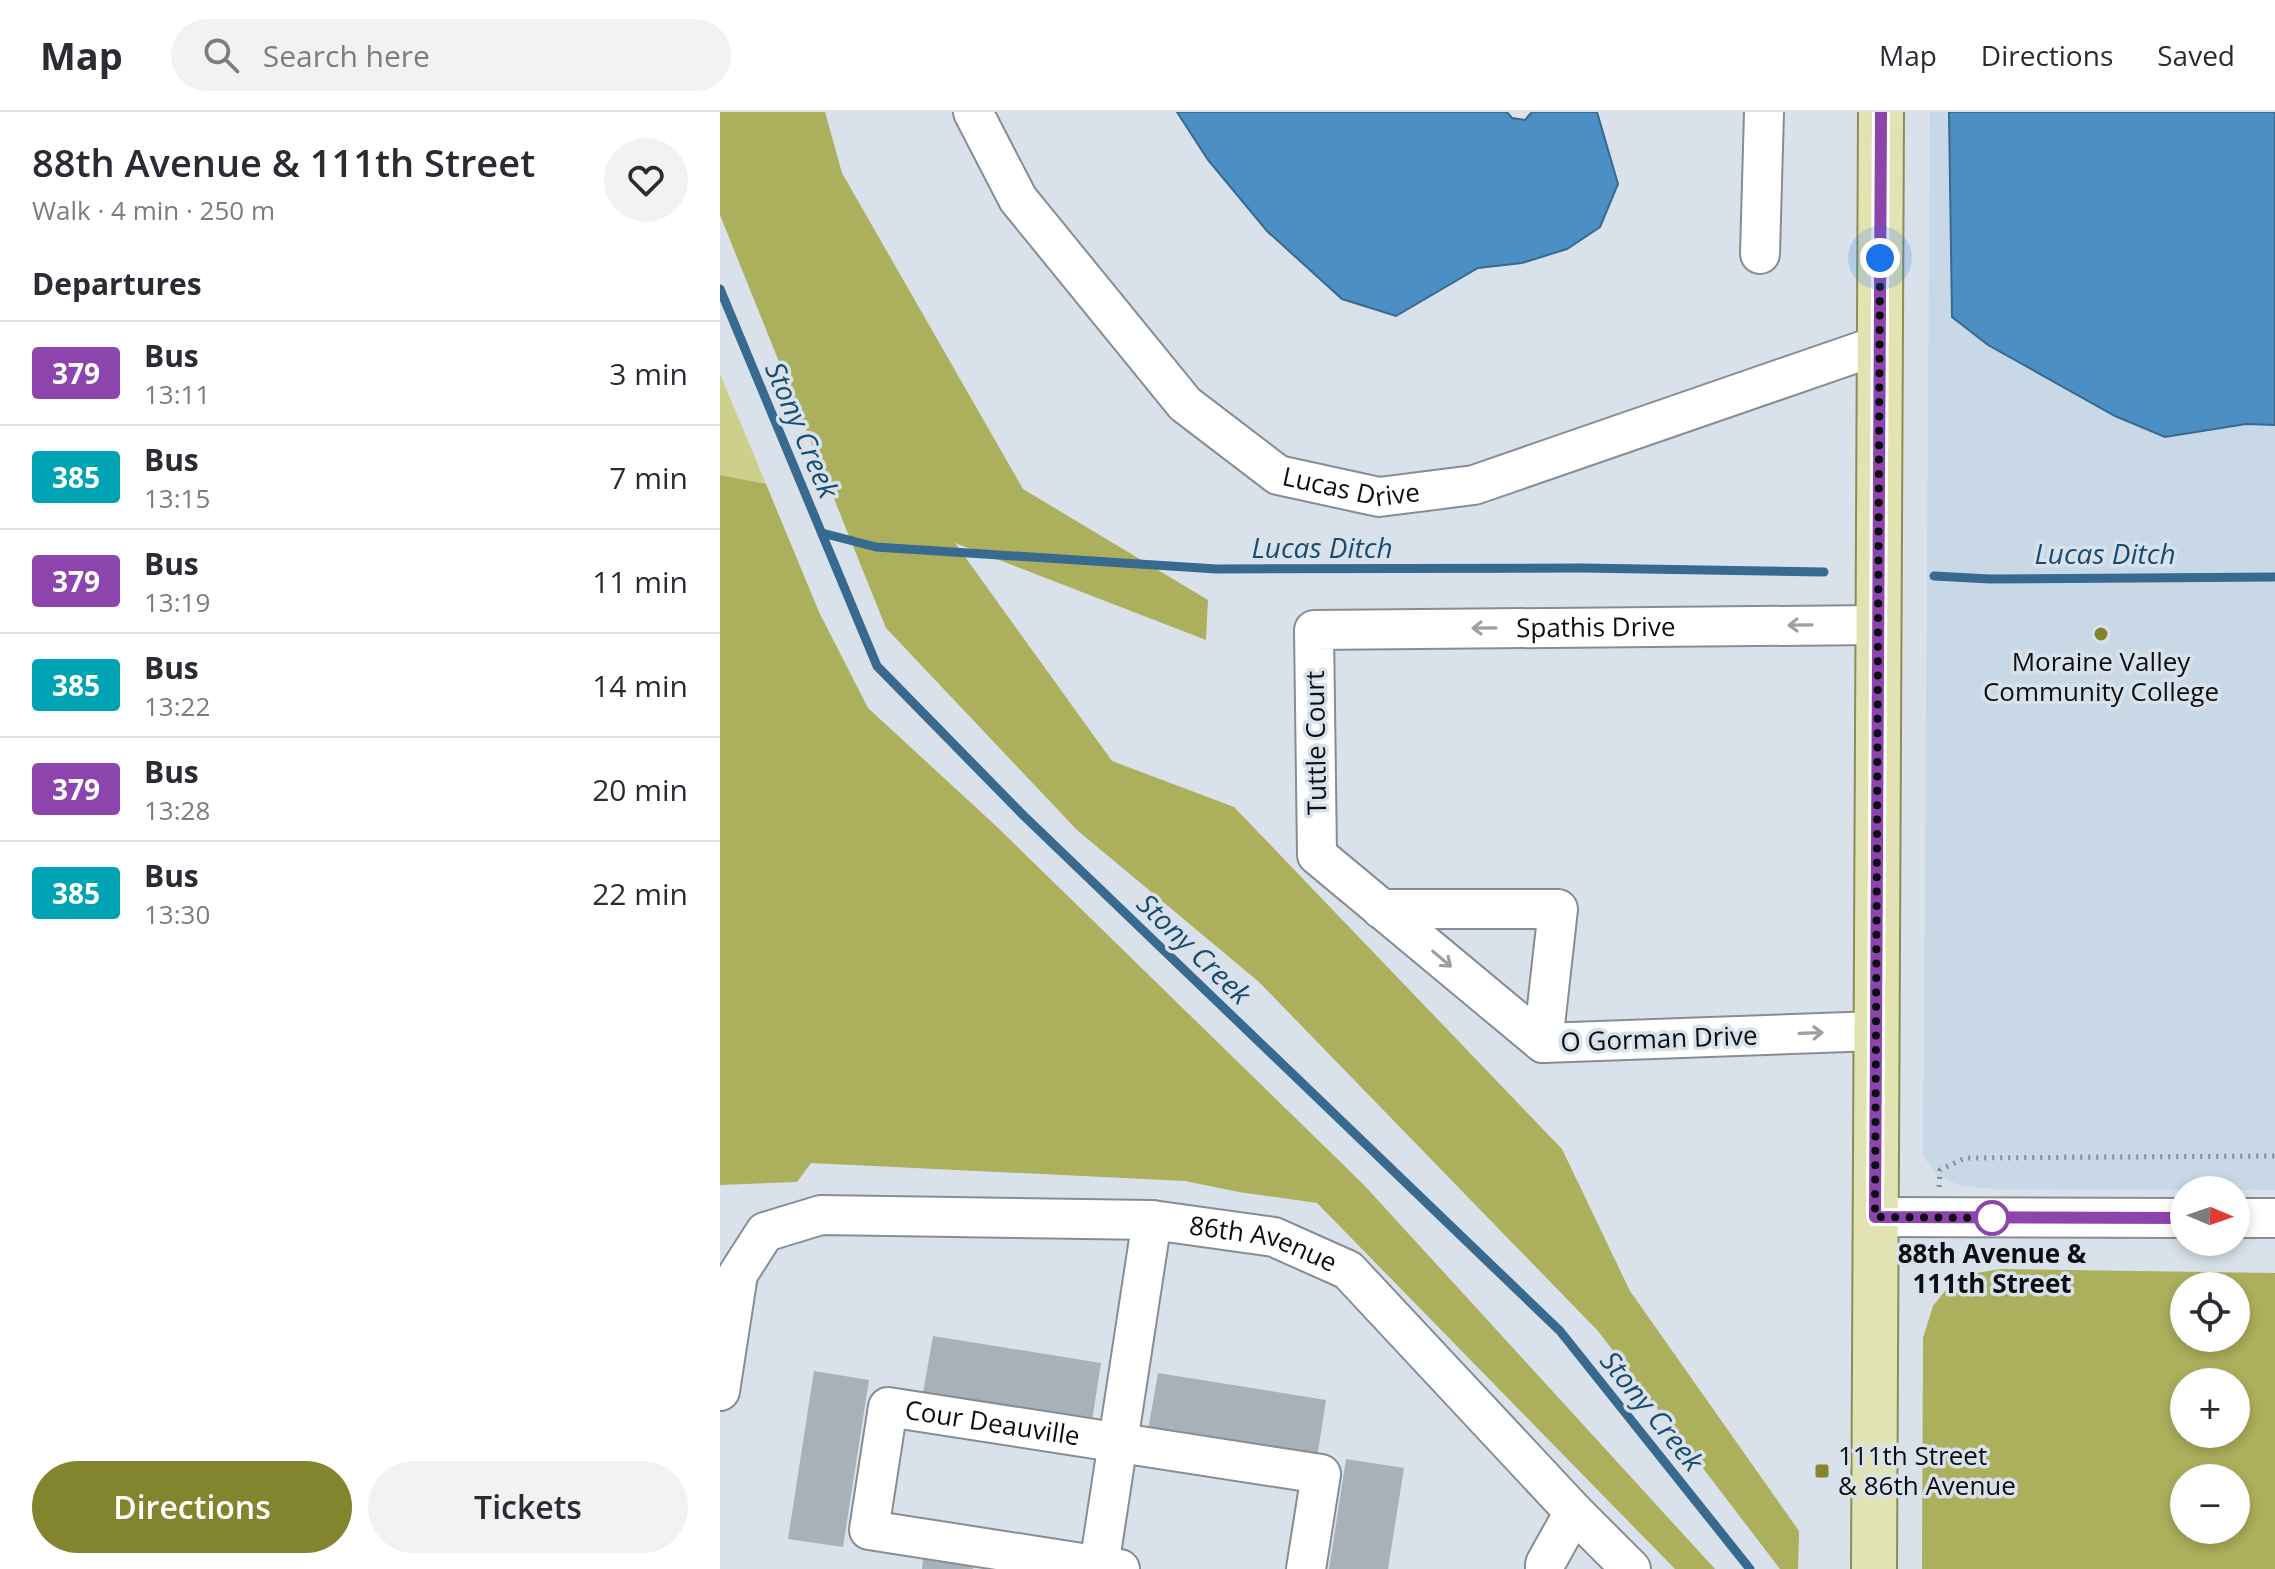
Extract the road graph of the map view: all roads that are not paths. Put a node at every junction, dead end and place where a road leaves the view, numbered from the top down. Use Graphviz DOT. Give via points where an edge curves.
graph roads {
  1 [pos="973,112"];
  2 [pos="1764,112"];
  3 [pos="1881,112"];
  4 [pos="1760,254"];
  5 [pos="1879,345"];
  6 [pos="1878,625"];
  7 [pos="1314,630"];
  8 [pos="1317,855"];
  9 [pos="1381,909"];
  10 [pos="1876,1031"];
  11 [pos="1543,1043"];
  12 [pos="1875,1217"];
  13 [pos="2170,1218"];
  14 [pos="2250,1218"];
  15 [pos="2275,1218"];
  16 [pos="1152,1220"];
  17 [pos="720,1391"];
  18 [pos="1118,1442"];
  19 [pos="1574,1512"];
  20 [pos="1109,1567"];
  21 [pos="1306,1569"];
  22 [pos="1545,1569"];
  23 [pos="1631,1569"];
  24 [pos="1874,1569"];
  1 -- 5 [label="street, Lucas Drive" via="1018,199 1185,404 1278,475 1379,497 1474,485"];
  2 -- 4 [label="street"];
  3 -- 5 [label="main road"];
  5 -- 6 [label="main road"];
  6 -- 7 [label="street, Spathis Drive, one-way"];
  6 -- 10 [label="main road"];
  7 -- 8 [label="street, Tuttle Court"];
  8 -- 9 [label="street, O Gorman Drive"];
  9 -- 11 [label="street, O Gorman Drive, one-way"];
  9 -- 11 [label="street" via="1558,909"];
  11 -- 10 [label="street, O Gorman Drive, one-way"];
  10 -- 12 [label="main road"];
  12 -- 13 [label="street"];
  12 -- 24 [label="main road"];
  14 -- 15 [label="street"];
  16 -- 17 [label="street, 86th Avenue" via="821,1215 765,1232 738,1274"];
  16 -- 18 [label="street, Cour Deauville"];
  16 -- 19 [label="street, 86th Avenue" via="1274,1237 1348,1270"];
  18 -- 20 [label="street, Cour Deauville"];
  18 -- 20 [label="street, Cour Deauville" via="888,1407 869,1530"];
  18 -- 21 [label="street, Cour Deauville" via="1321,1474"];
  19 -- 22 [label="street"];
  19 -- 23 [label="street, 86th Avenue"];
}
